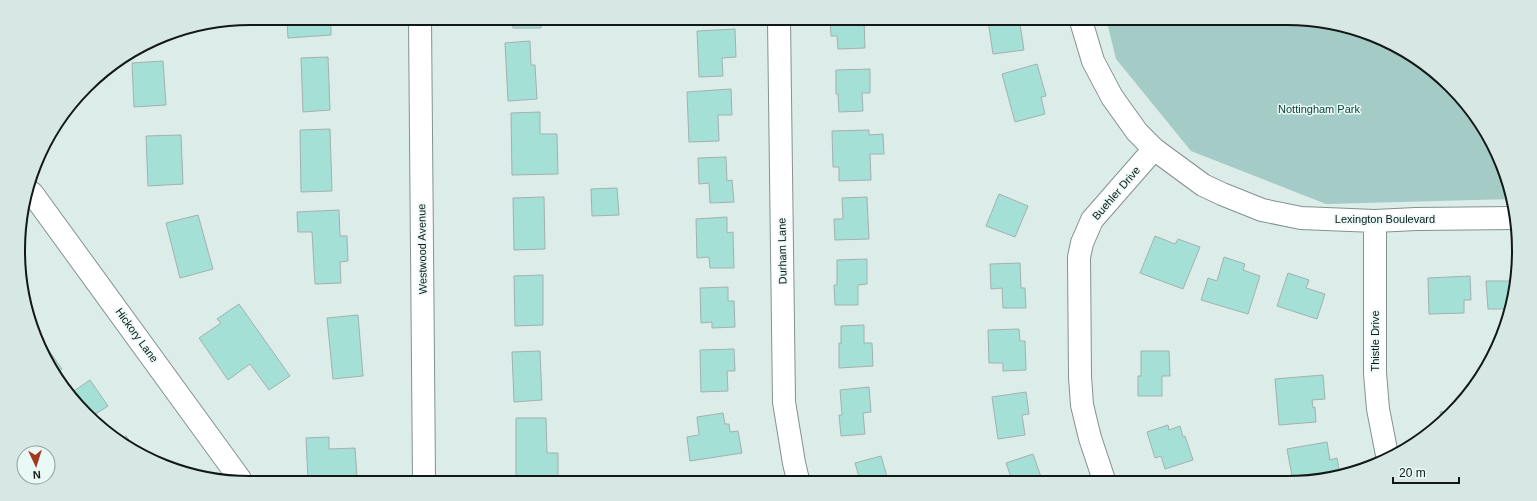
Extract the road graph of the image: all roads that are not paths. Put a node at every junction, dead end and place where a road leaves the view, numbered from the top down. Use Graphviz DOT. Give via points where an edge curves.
graph roads {
  1 [pos="420,25"];
  2 [pos="779,25"];
  3 [pos="1082,25"];
  4 [pos="1154,149"];
  5 [pos="33,191"];
  6 [pos="1510,218"];
  7 [pos="1374,221"];
  8 [pos="1387,453"];
  9 [pos="238,476"];
  10 [pos="424,476"];
  11 [pos="797,476"];
  12 [pos="1103,476"];
  1 -- 10 [label="street, Westwood Avenue"];
  2 -- 11 [label="street, Durham Lane" via="784,402"];
  3 -- 4 [label="street" via="1094,61 1112,97 1137,132"];
  4 -- 7 [label="street, Lexington Boulevard" via="1203,185 1262,210 1301,218"];
  4 -- 12 [label="street, Buehler Drive" via="1092,220 1079,257 1082,404"];
  5 -- 9 [label="street, Hickory Lane"];
  6 -- 7 [label="street, Lexington Boulevard"];
  7 -- 8 [label="street, Thistle Drive" via="1375,373 1378,409"];
}
